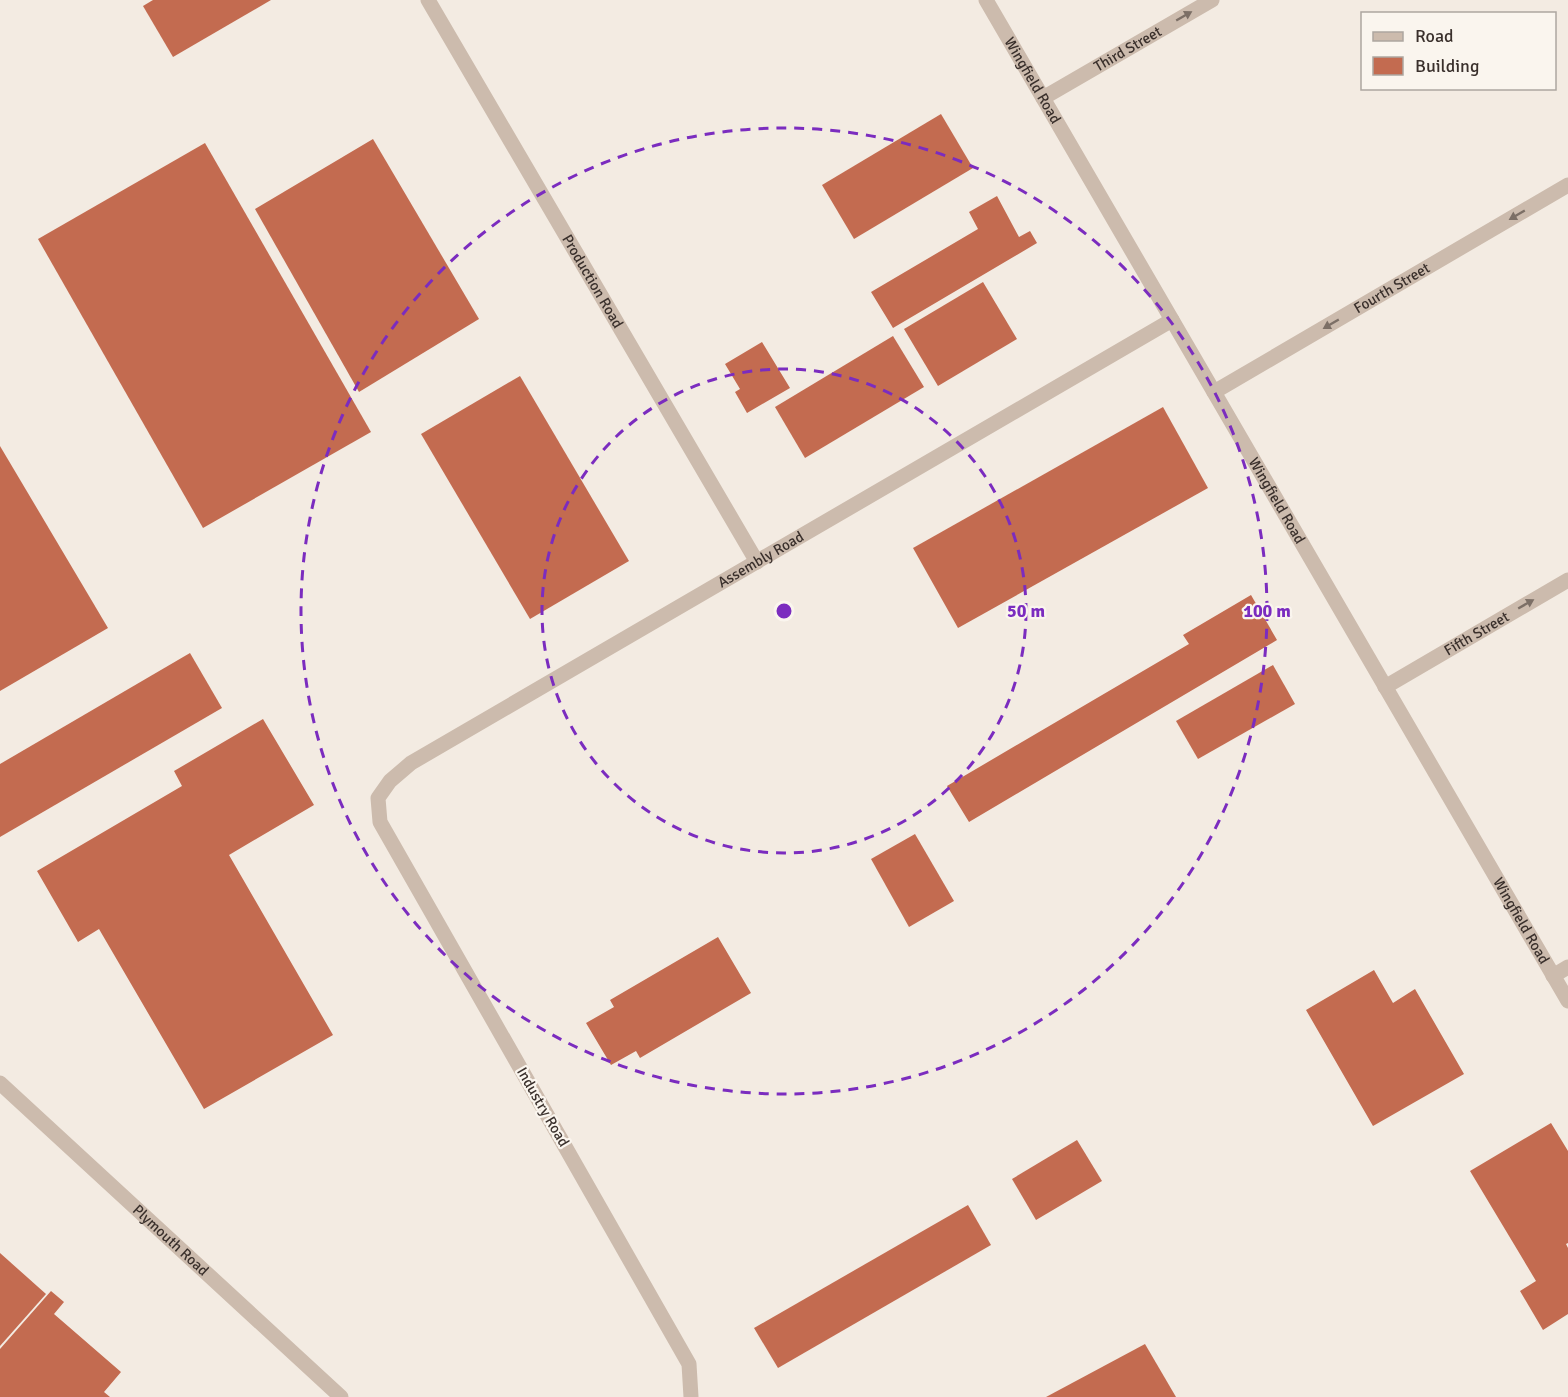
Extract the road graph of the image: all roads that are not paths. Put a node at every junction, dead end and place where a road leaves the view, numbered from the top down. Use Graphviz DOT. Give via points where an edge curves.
graph roads {
  1 [pos="428,0"];
  2 [pos="986,0"];
  3 [pos="1212,0"];
  4 [pos="1043,98"];
  5 [pos="1568,185"];
  6 [pos="1172,320"];
  7 [pos="1214,392"];
  8 [pos="757,562"];
  9 [pos="1568,580"];
  10 [pos="1385,687"];
  11 [pos="380,822"];
  12 [pos="1568,967"];
  13 [pos="1553,976"];
  14 [pos="1568,1001"];
  15 [pos="0,1083"];
  16 [pos="342,1397"];
  17 [pos="691,1397"];
  1 -- 8 [label="street, Production Road"];
  2 -- 4 [label="street, Wingfield Road"];
  4 -- 3 [label="street, Third Street, one-way"];
  4 -- 6 [label="street, Wingfield Road"];
  5 -- 7 [label="street, Fourth Street, one-way"];
  6 -- 7 [label="street, Wingfield Road"];
  6 -- 8 [label="street, Assembly Road"];
  7 -- 10 [label="street, Wingfield Road"];
  8 -- 11 [label="street, Assembly Road" via="411,764 378,798"];
  10 -- 9 [label="street, Fifth Street, one-way"];
  10 -- 13 [label="street, Wingfield Road"];
  11 -- 17 [label="street, Industry Road" via="689,1364"];
  12 -- 13 [label="street"];
  13 -- 14 [label="street, Wingfield Road"];
  15 -- 16 [label="street, Plymouth Road"];
}
